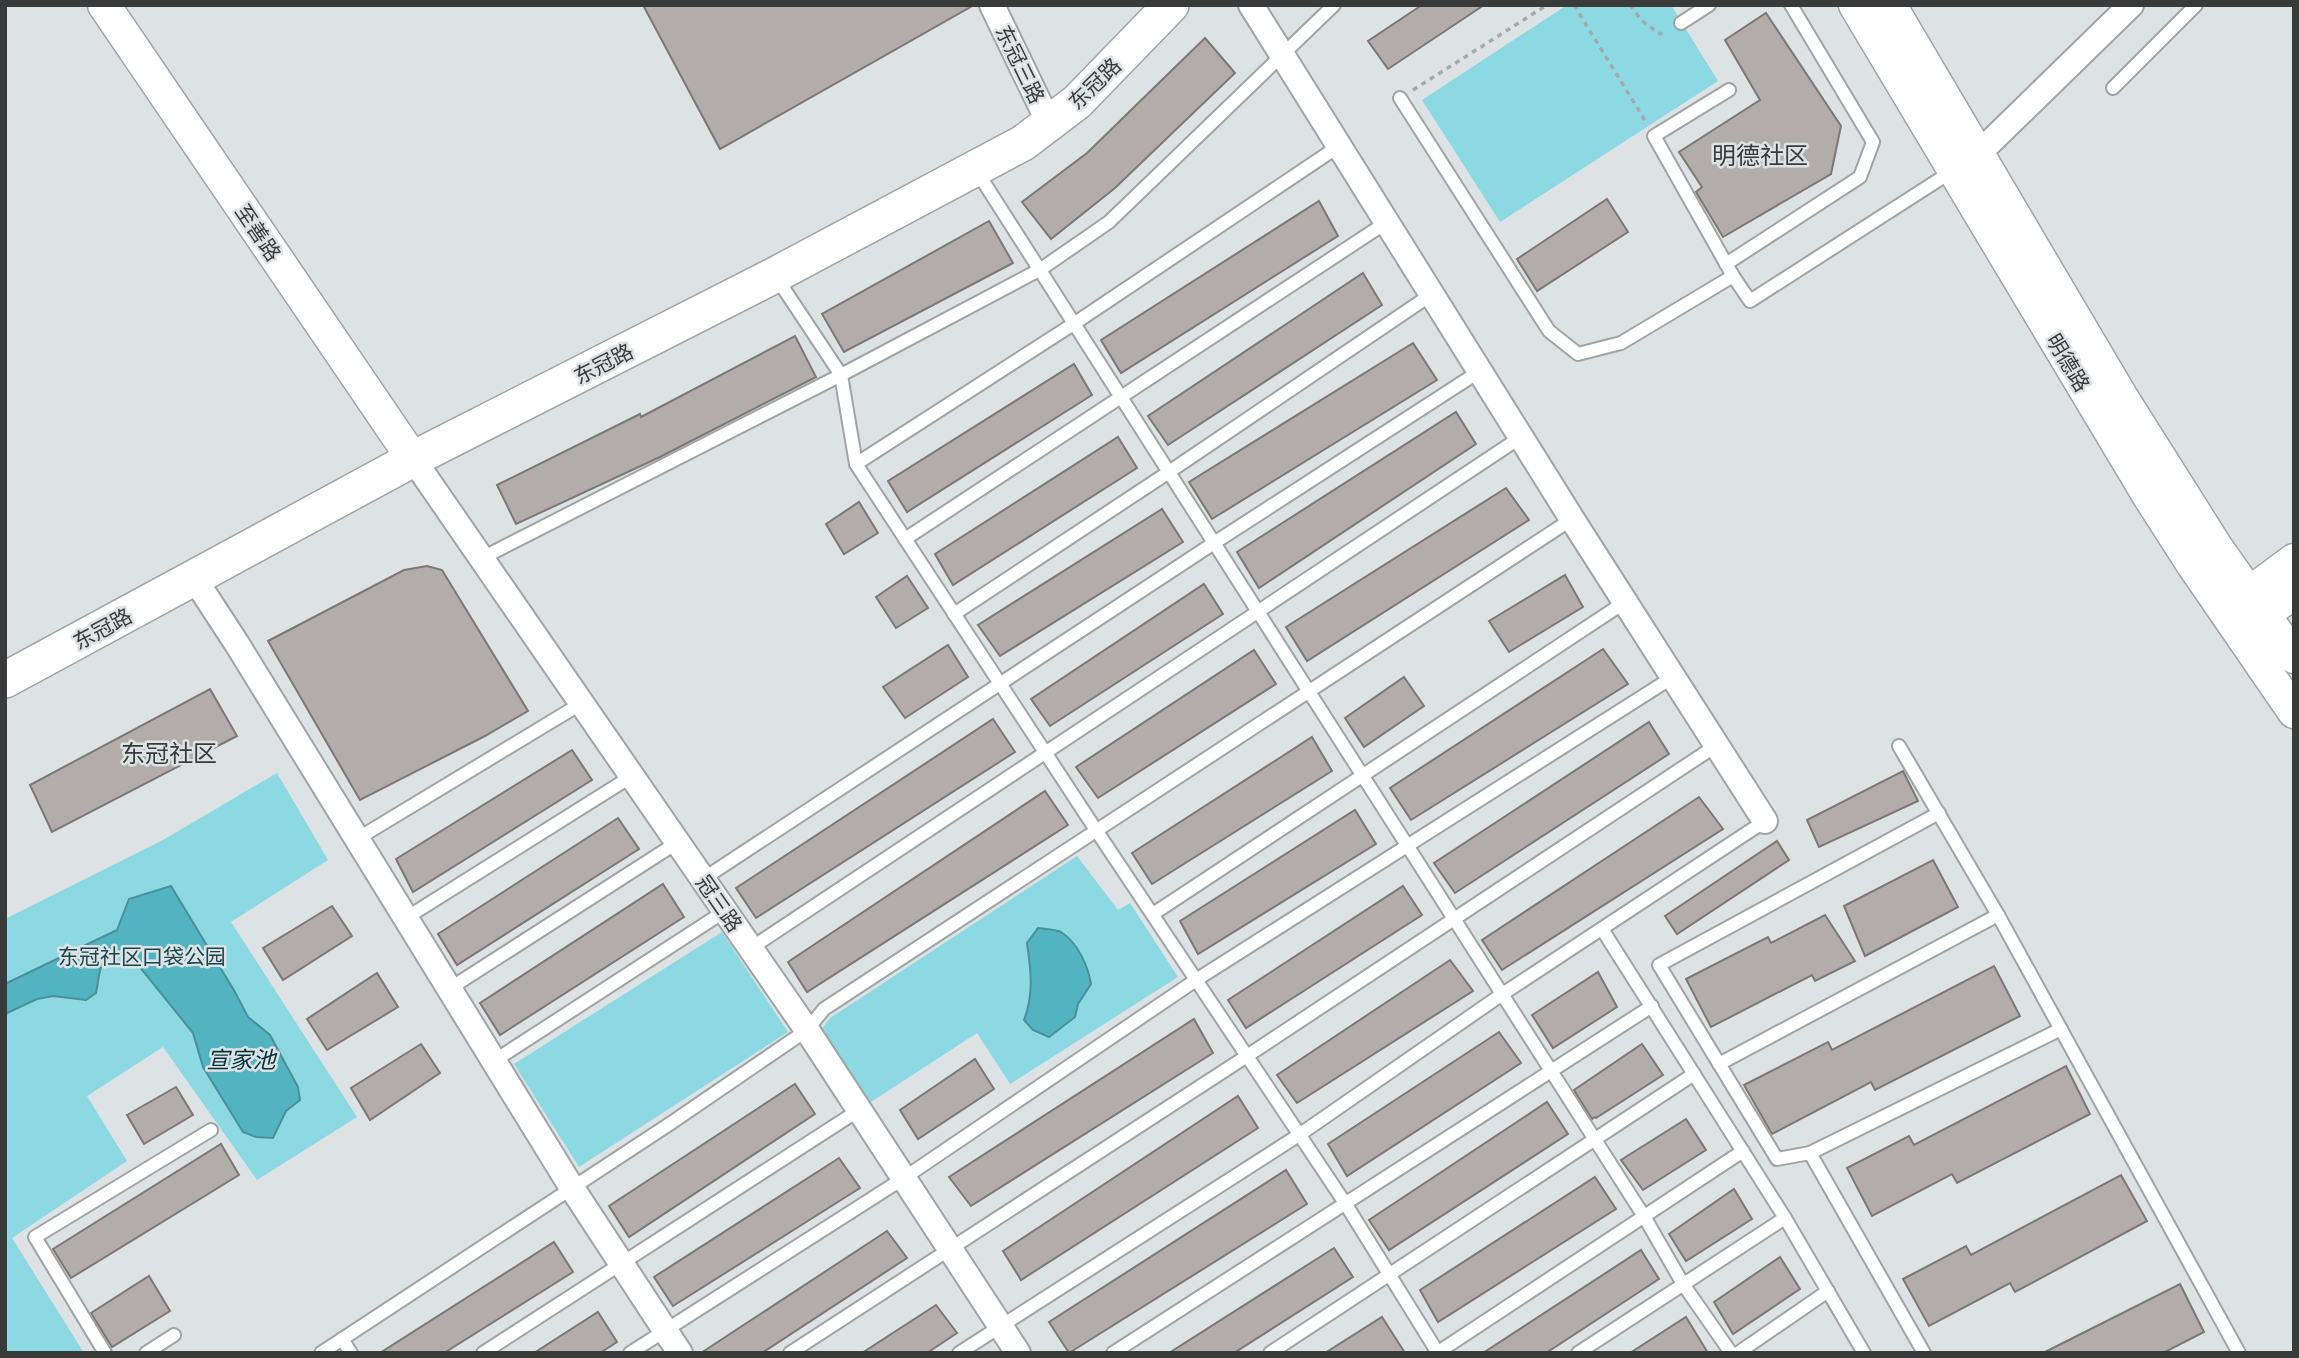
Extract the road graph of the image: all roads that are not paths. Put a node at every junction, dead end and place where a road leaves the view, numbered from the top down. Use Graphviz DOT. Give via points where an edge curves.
graph roads {
  1 [pos="104,5"];
  2 [pos="992,5"];
  3 [pos="1171,5"];
  4 [pos="1251,5"];
  5 [pos="1334,5"];
  6 [pos="1709,5"];
  7 [pos="1791,5"];
  8 [pos="1856,5"];
  9 [pos="1890,5"];
  10 [pos="2131,5"];
  11 [pos="2196,5"];
  12 [pos="1681,23"];
  13 [pos="1283,55"];
  14 [pos="2113,88"];
  15 [pos="1729,90"];
  16 [pos="1400,98"];
  17 [pos="1049,123"];
  18 [pos="1339,146"];
  19 [pos="1966,162"];
  20 [pos="974,168"];
  21 [pos="1387,222"];
  22 [pos="1726,264"];
  23 [pos="1041,269"];
  24 [pos="775,275"];
  25 [pos="1733,276"];
  26 [pos="1432,294"];
  27 [pos="1075,323"];
  28 [pos="1480,372"];
  29 [pos="841,375"];
  30 [pos="1122,398"];
  31 [pos="1521,437"];
  32 [pos="413,459"];
  33 [pos="856,464"];
  34 [pos="1169,472"];
  35 [pos="1572,519"];
  36 [pos="905,539"];
  37 [pos="1214,543"];
  38 [pos="482,558"];
  39 [pos="2294,560"];
  40 [pos="194,578"];
  41 [pos="2294,593"];
  42 [pos="1625,602"];
  43 [pos="1257,611"];
  44 [pos="2244,613"];
  45 [pos="954,614"];
  46 [pos="2294,657"];
  47 [pos="1674,677"];
  48 [pos="5,680"];
  49 [pos="1000,683"];
  50 [pos="1308,692"];
  51 [pos="582,704"];
  52 [pos="2294,712"];
  53 [pos="1717,745"];
  54 [pos="1899,746"];
  55 [pos="1045,752"];
  56 [pos="632,776"];
  57 [pos="1362,776"];
  58 [pos="1939,813"];
  59 [pos="1765,821"];
  60 [pos="1096,831"];
  61 [pos="357,839"];
  62 [pos="678,842"];
  63 [pos="1408,848"];
  64 [pos="703,879"];
  65 [pos="725,911"];
  66 [pos="1153,915"];
  67 [pos="1998,915"];
  68 [pos="406,918"];
  69 [pos="1454,920"];
  70 [pos="1602,929"];
  71 [pos="751,948"];
  72 [pos="1196,980"];
  73 [pos="449,989"];
  74 [pos="1501,995"];
  75 [pos="1651,1006"];
  76 [pos="2061,1029"];
  77 [pos="807,1030"];
  78 [pos="1247,1056"];
  79 [pos="494,1061"];
  80 [pos="1719,1064"];
  81 [pos="1550,1072"];
  82 [pos="1694,1073"];
  83 [pos="859,1110"];
  84 [pos="211,1130"];
  85 [pos="1300,1135"];
  86 [pos="1595,1141"];
  87 [pos="1743,1152"];
  88 [pos="1811,1153"];
  89 [pos="904,1178"];
  90 [pos="572,1188"];
  91 [pos="1345,1203"];
  92 [pos="1645,1218"];
  93 [pos="1785,1218"];
  94 [pos="951,1249"];
  95 [pos="622,1263"];
  96 [pos="1389,1275"];
  97 [pos="1684,1284"];
  98 [pos="1828,1291"];
  99 [pos="1000,1325"];
  100 [pos="665,1329"];
  101 [pos="174,1335"];
  102 [pos="342,1339"];
  103 [pos="105,1353"];
  104 [pos="146,1353"];
  105 [pos="321,1353"];
  106 [pos="351,1353"];
  107 [pos="483,1353"];
  108 [pos="629,1353"];
  109 [pos="680,1353"];
  110 [pos="790,1353"];
  111 [pos="959,1353"];
  112 [pos="1018,1353"];
  113 [pos="1113,1353"];
  114 [pos="1270,1353"];
  115 [pos="1437,1353"];
  116 [pos="1578,1353"];
  117 [pos="1731,1353"];
  118 [pos="1738,1353"];
  119 [pos="1864,1353"];
  120 [pos="1924,1353"];
  121 [pos="2239,1353"];
  1 -- 32 [label="street, 至善路"];
  2 -- 17 [label="street, 东冠三路"];
  3 -- 17 [label="main road, 东冠路" via="1077,102"];
  4 -- 13 [label="street"];
  5 -- 13 [label="lane"];
  6 -- 12 [label="lane"];
  7 -- 22 [label="lane" via="1873,142 1860,177"];
  8 -- 19 [label="street, 明德路"];
  9 -- 19 [label="street, 明德路"];
  10 -- 19 [label="street"];
  11 -- 14 [label="lane"];
  13 -- 18 [label="street"];
  13 -- 23 [label="lane" via="1110,222"];
  15 -- 22 [label="lane" via="1654,136"];
  16 -- 25 [label="lane" via="1549,331 1578,354 1621,343"];
  17 -- 20 [label="main road, 东冠路" via="1023,143"];
  18 -- 21 [label="street"];
  18 -- 27 [label="lane"];
  19 -- 25 [label="lane" via="1750,301"];
  19 -- 44 [label="street, 明德路" via="2217,548"];
  20 -- 23 [label="lane"];
  20 -- 24 [label="main road, 东冠路"];
  21 -- 26 [label="street"];
  21 -- 30 [label="lane"];
  22 -- 25 [label="lane"];
  23 -- 27 [label="lane"];
  23 -- 29 [label="lane"];
  24 -- 29 [label="lane"];
  24 -- 32 [label="main road, 东冠路"];
  26 -- 28 [label="street"];
  26 -- 34 [label="lane"];
  27 -- 30 [label="lane"];
  27 -- 33 [label="lane"];
  28 -- 31 [label="street"];
  28 -- 37 [label="lane"];
  29 -- 33 [label="lane"];
  29 -- 38 [label="lane"];
  30 -- 34 [label="lane"];
  30 -- 36 [label="lane"];
  31 -- 35 [label="street"];
  31 -- 43 [label="lane"];
  32 -- 38 [label="street, 冠三路"];
  32 -- 40 [label="main road, 东冠路"];
  33 -- 36 [label="lane"];
  34 -- 37 [label="lane"];
  34 -- 45 [label="lane"];
  35 -- 42 [label="street"];
  35 -- 50 [label="lane"];
  36 -- 45 [label="lane"];
  37 -- 43 [label="lane"];
  37 -- 49 [label="lane"];
  38 -- 51 [label="street, 冠三路"];
  39 -- 44 [label="street"];
  40 -- 48 [label="main road, 东冠路"];
  40 -- 61 [label="street"];
  41 -- 44 [label="street"];
  42 -- 47 [label="street"];
  42 -- 57 [label="lane"];
  43 -- 50 [label="lane"];
  43 -- 55 [label="lane"];
  44 -- 46 [label="street, 明德路"];
  44 -- 52 [label="street, 明德路"];
  45 -- 49 [label="lane"];
  47 -- 53 [label="street"];
  47 -- 63 [label="lane"];
  49 -- 55 [label="lane"];
  49 -- 64 [label="lane"];
  50 -- 57 [label="lane"];
  50 -- 60 [label="lane"];
  51 -- 56 [label="street, 冠三路"];
  51 -- 61 [label="lane"];
  53 -- 59 [label="street"];
  53 -- 69 [label="lane"];
  54 -- 58 [label="lane"];
  55 -- 60 [label="lane"];
  55 -- 71 [label="lane"];
  56 -- 62 [label="street, 冠三路"];
  56 -- 68 [label="lane"];
  57 -- 63 [label="lane"];
  57 -- 66 [label="lane"];
  58 -- 67 [label="lane"];
  58 -- 80 [label="lane" via="1659,965"];
  59 -- 70 [label="lane"];
  60 -- 66 [label="lane"];
  60 -- 77 [label="lane" via="824,1009"];
  61 -- 68 [label="street"];
  62 -- 64 [label="street, 冠三路"];
  62 -- 73 [label="lane"];
  63 -- 69 [label="lane"];
  63 -- 72 [label="lane"];
  64 -- 65 [label="street, 冠三路"];
  65 -- 71 [label="street, 冠三路"];
  65 -- 79 [label="lane"];
  66 -- 72 [label="lane"];
  67 -- 76 [label="lane"];
  67 -- 80 [label="lane"];
  68 -- 73 [label="street"];
  69 -- 74 [label="lane"];
  69 -- 78 [label="lane"];
  70 -- 74 [label="lane"];
  70 -- 75 [label="lane"];
  71 -- 77 [label="street, 冠三路"];
  72 -- 78 [label="lane"];
  72 -- 89 [label="lane"];
  73 -- 79 [label="street"];
  74 -- 81 [label="lane"];
  74 -- 85 [label="lane"];
  75 -- 81 [label="lane"];
  75 -- 82 [label="lane"];
  76 -- 88 [label="lane"];
  76 -- 121 [label="lane"];
  77 -- 83 [label="street, 冠三路"];
  77 -- 90 [label="lane"];
  78 -- 85 [label="lane"];
  78 -- 94 [label="lane"];
  79 -- 90 [label="street"];
  80 -- 88 [label="lane" via="1777,1159"];
  81 -- 86 [label="lane"];
  81 -- 91 [label="lane"];
  82 -- 86 [label="lane"];
  82 -- 87 [label="lane"];
  83 -- 89 [label="street, 冠三路"];
  83 -- 95 [label="lane"];
  84 -- 103 [label="lane" via="35,1237"];
  85 -- 91 [label="lane"];
  85 -- 99 [label="lane"];
  86 -- 92 [label="lane"];
  86 -- 96 [label="lane"];
  87 -- 92 [label="lane"];
  87 -- 93 [label="lane"];
  88 -- 120 [label="lane"];
  89 -- 94 [label="street, 冠三路"];
  89 -- 100 [label="lane"];
  90 -- 95 [label="street"];
  90 -- 102 [label="lane"];
  91 -- 96 [label="lane"];
  91 -- 113 [label="lane"];
  92 -- 97 [label="lane"];
  92 -- 115 [label="lane"];
  93 -- 97 [label="lane"];
  93 -- 98 [label="lane"];
  94 -- 99 [label="street, 冠三路"];
  94 -- 110 [label="lane"];
  95 -- 100 [label="street"];
  95 -- 107 [label="lane"];
  96 -- 114 [label="lane"];
  96 -- 115 [label="lane"];
  97 -- 116 [label="lane"];
  97 -- 117 [label="lane"];
  98 -- 118 [label="lane"];
  98 -- 119 [label="lane"];
  99 -- 111 [label="lane"];
  99 -- 112 [label="street, 冠三路"];
  100 -- 108 [label="lane"];
  100 -- 109 [label="street"];
  101 -- 104 [label="lane"];
  102 -- 105 [label="lane"];
  102 -- 106 [label="lane"];
}
